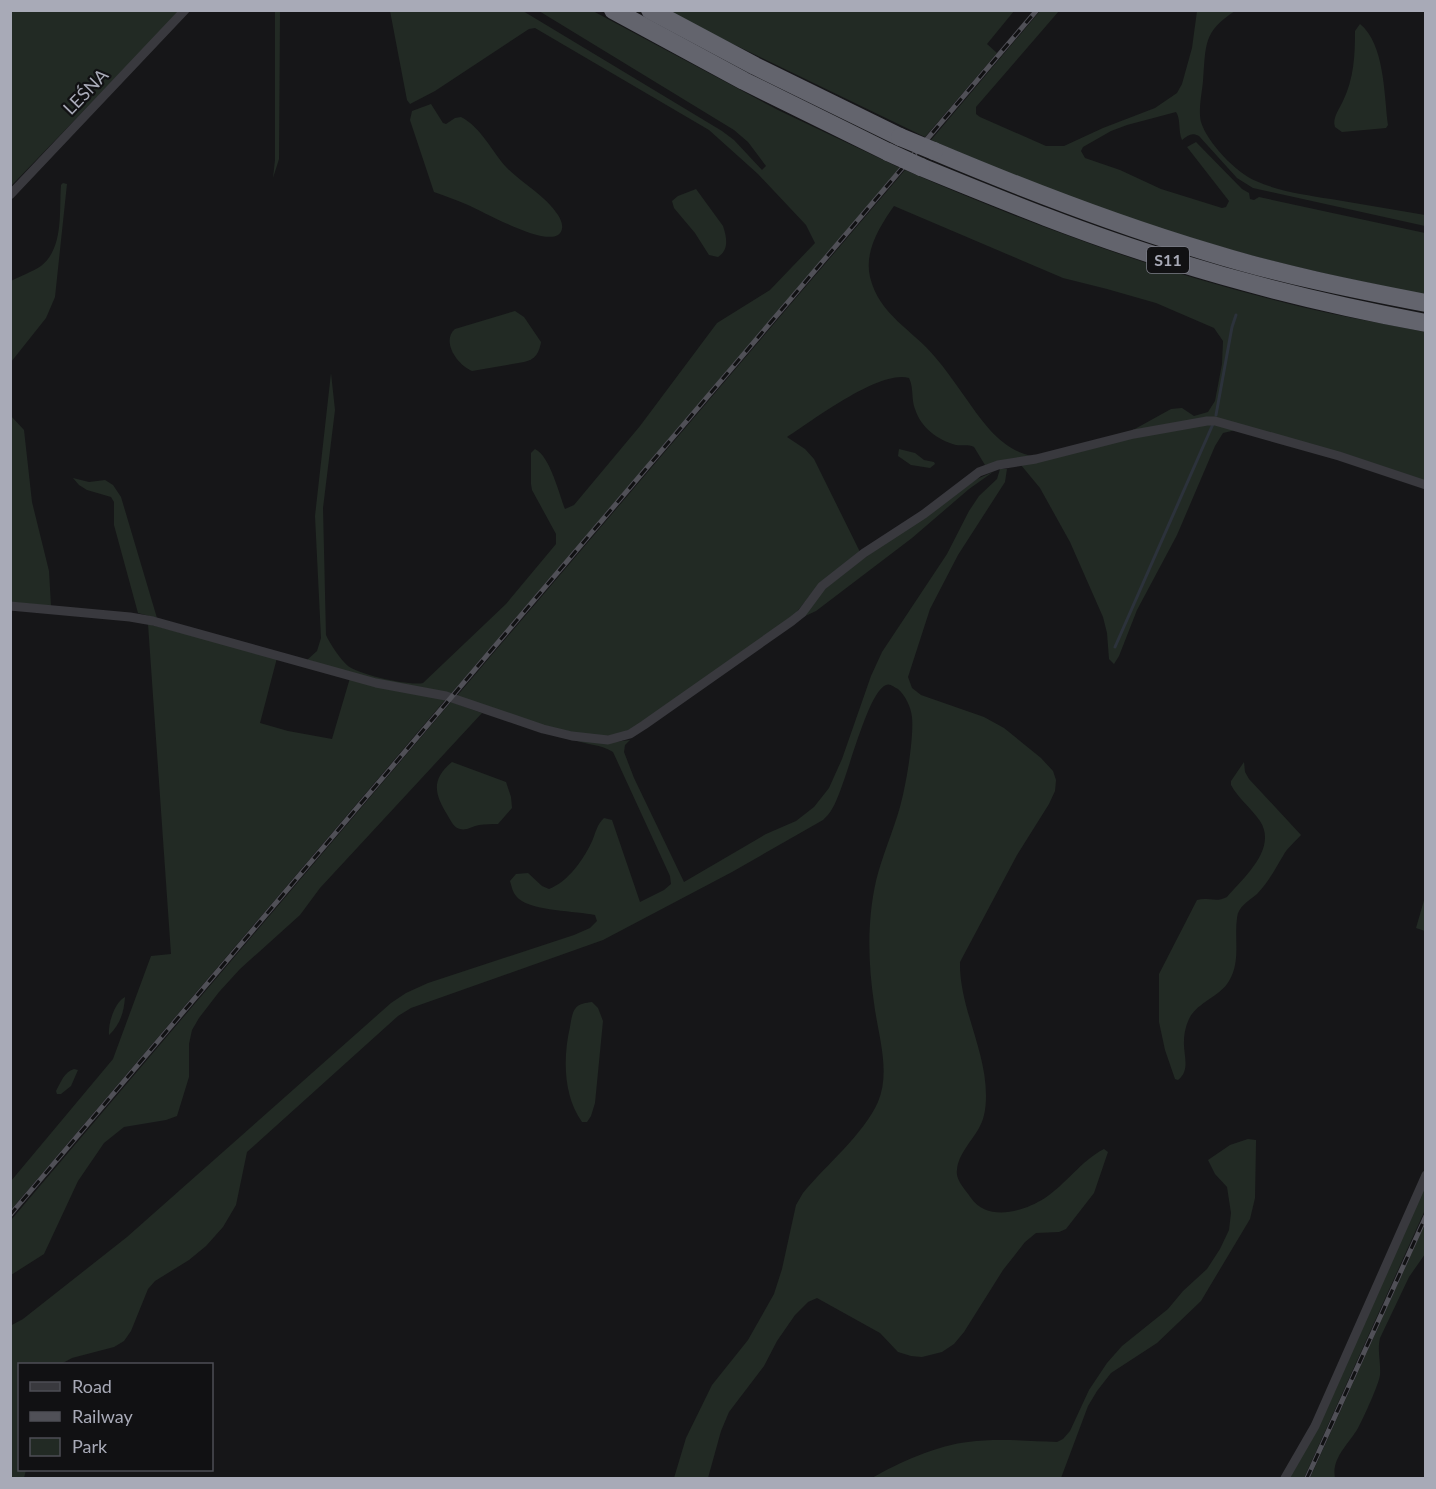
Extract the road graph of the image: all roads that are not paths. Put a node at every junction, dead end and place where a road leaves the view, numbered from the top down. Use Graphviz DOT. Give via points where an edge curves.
graph roads {
  1 [pos="185,10"];
  2 [pos="613,10"];
  3 [pos="650,10"];
  4 [pos="10,195"];
  5 [pos="1425,303"];
  6 [pos="1425,322"];
  7 [pos="1425,486"];
  8 [pos="10,606"];
  9 [pos="1425,1175"];
  10 [pos="1285,1479"];
  1 -- 4 [label="street, LEŚNA"];
  2 -- 6 [label="highway, S11, bridge" via="888,152 1083,231 1172,261 1305,297"];
  3 -- 5 [label="highway, S11, bridge" via="900,137 1053,200 1210,253"];
  7 -- 8 [label="street" via="1339,456 1215,421 1134,434 987,468 864,553 822,586 802,613 783,627 644,725 608,740 543,729 446,696 376,683 153,621"];
  9 -- 10 [label="street" via="1315,1426"];
}
